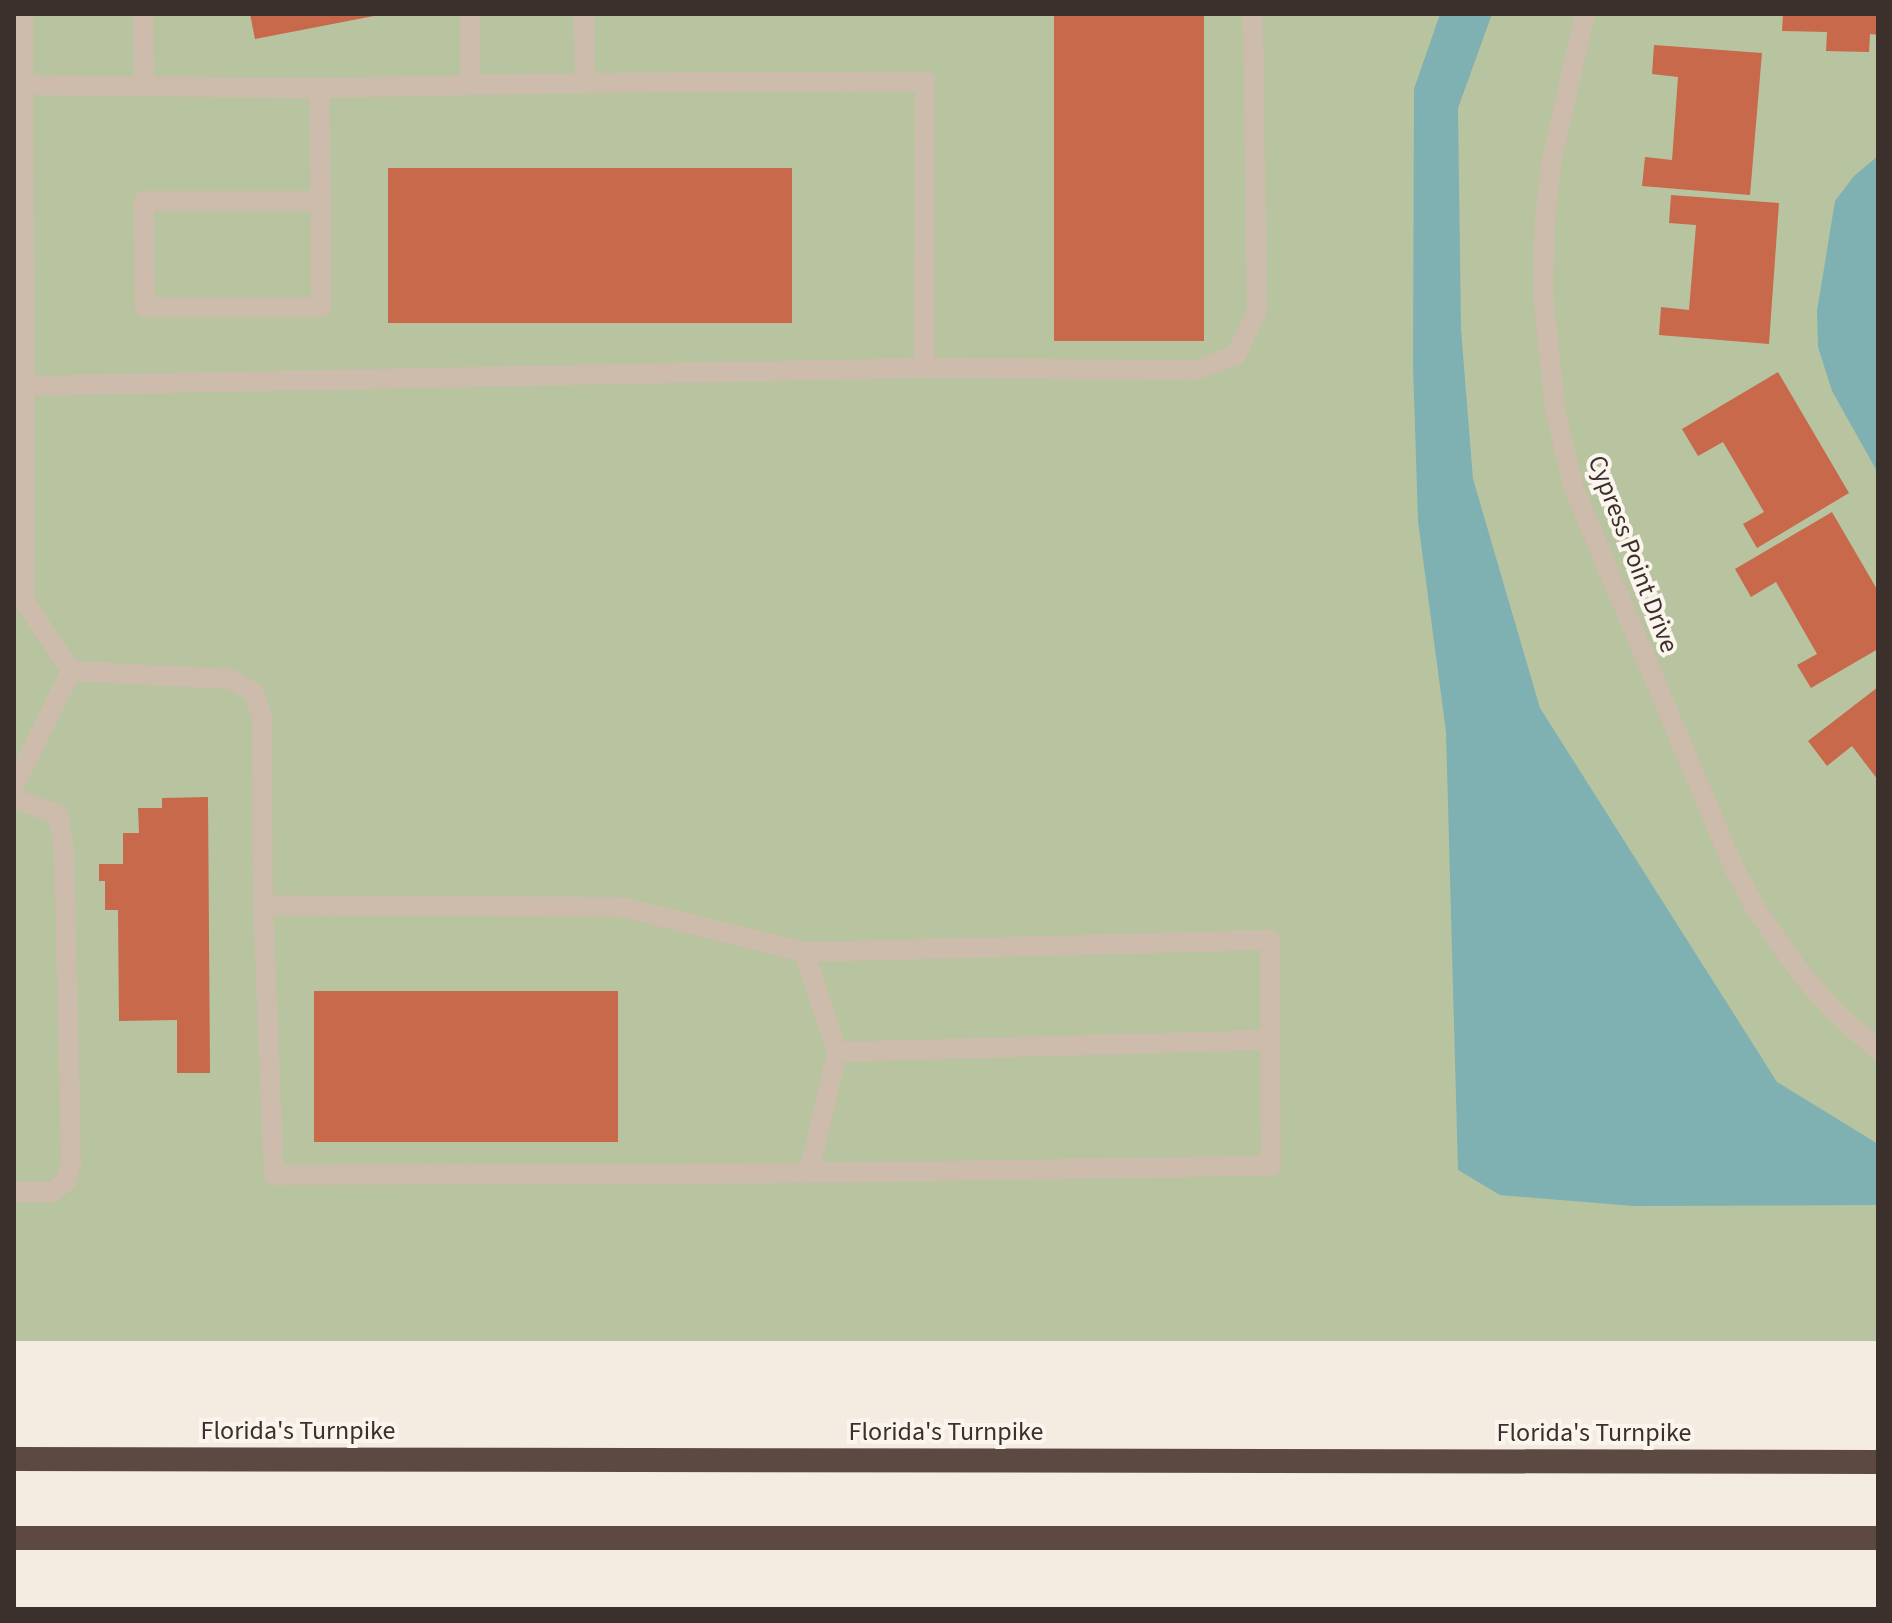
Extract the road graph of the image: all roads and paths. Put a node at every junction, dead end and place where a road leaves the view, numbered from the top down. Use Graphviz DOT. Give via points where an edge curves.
graph roads {
  1 [pos="23,14"];
  2 [pos="143,14"];
  3 [pos="470,14"];
  4 [pos="584,14"];
  5 [pos="1253,14"];
  6 [pos="1585,14"];
  7 [pos="585,83"];
  8 [pos="25,85"];
  9 [pos="470,85"];
  10 [pos="144,86"];
  11 [pos="319,88"];
  12 [pos="19,189"];
  13 [pos="321,201"];
  14 [pos="924,368"];
  15 [pos="24,386"];
  16 [pos="19,460"];
  17 [pos="20,556"];
  18 [pos="71,671"];
  19 [pos="14,786"];
  20 [pos="14,798"];
  21 [pos="263,905"];
  22 [pos="804,952"];
  23 [pos="1269,1040"];
  24 [pos="1878,1050"];
  25 [pos="837,1052"];
  26 [pos="809,1173"];
  27 [pos="14,1192"];
  28 [pos="14,1459"];
  29 [pos="1878,1462"];
  30 [pos="14,1538"];
  31 [pos="1878,1538"];
  1 -- 8 [label="street"];
  2 -- 10 [label="street"];
  3 -- 9 [label="street"];
  4 -- 7 [label="street"];
  5 -- 14 [label="street" via="1257,311 1236,355 1196,370"];
  6 -- 24 [label="street, Cypress Point Drive" via="1552,159 1544,248 1547,352 1574,489 1735,870 1802,975"];
  7 -- 9 [label="street"];
  7 -- 14 [label="street" via="925,81"];
  8 -- 10 [label="street"];
  8 -- 12 [label="street"];
  9 -- 11 [label="street"];
  10 -- 11 [label="street"];
  11 -- 13 [label="street"];
  12 -- 15 [label="street"];
  13 -- 13 [label="street" via="144,201 145,307 321,307"];
  14 -- 15 [label="street"];
  15 -- 16 [label="street"];
  16 -- 17 [label="street"];
  17 -- 18 [label="street" via="25,602"];
  18 -- 19 [label="street"];
  18 -- 21 [label="street" via="230,679 253,692 262,716"];
  20 -- 27 [label="street" via="58,815 64,850 71,1164 66,1181 53,1192"];
  21 -- 22 [label="street" via="621,907"];
  21 -- 26 [label="street" via="274,1175"];
  22 -- 23 [label="street" via="1270,940"];
  22 -- 25 [label="street"];
  23 -- 25 [label="street"];
  23 -- 26 [label="street" via="1271,1166"];
  25 -- 26 [label="street"];
  28 -- 29 [label="highway, Florida's Turnpike"];
  30 -- 31 [label="highway"];
}
